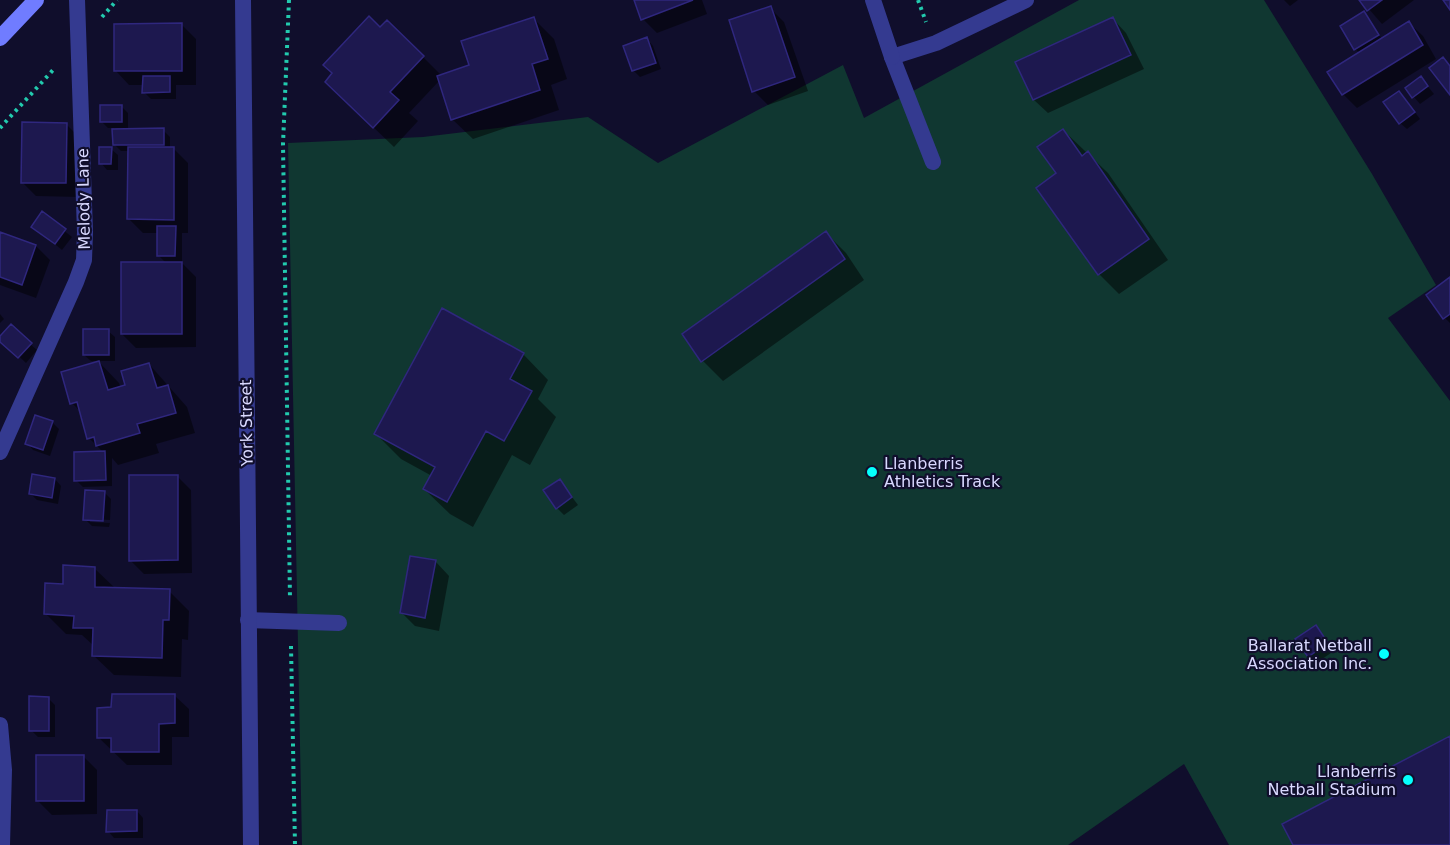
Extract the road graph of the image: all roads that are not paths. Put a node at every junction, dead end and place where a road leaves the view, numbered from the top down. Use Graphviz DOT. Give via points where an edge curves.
graph roads {
  1 [pos="36,0"];
  2 [pos="77,0"];
  3 [pos="243,0"];
  4 [pos="873,0"];
  5 [pos="1026,0"];
  6 [pos="0,38"];
  7 [pos="892,57"];
  8 [pos="933,162"];
  9 [pos="0,452"];
  10 [pos="248,620"];
  11 [pos="339,623"];
  12 [pos="0,725"];
  13 [pos="2,845"];
  14 [pos="251,845"];
  1 -- 6 [label="main road"];
  2 -- 9 [label="street, Melody Lane" via="84,260"];
  3 -- 10 [label="street, York Street"];
  4 -- 7 [label="street"];
  5 -- 7 [label="street" via="936,43"];
  7 -- 8 [label="street"];
  10 -- 11 [label="street"];
  10 -- 14 [label="street, York Street"];
  12 -- 13 [label="street" via="4,770"];
}
